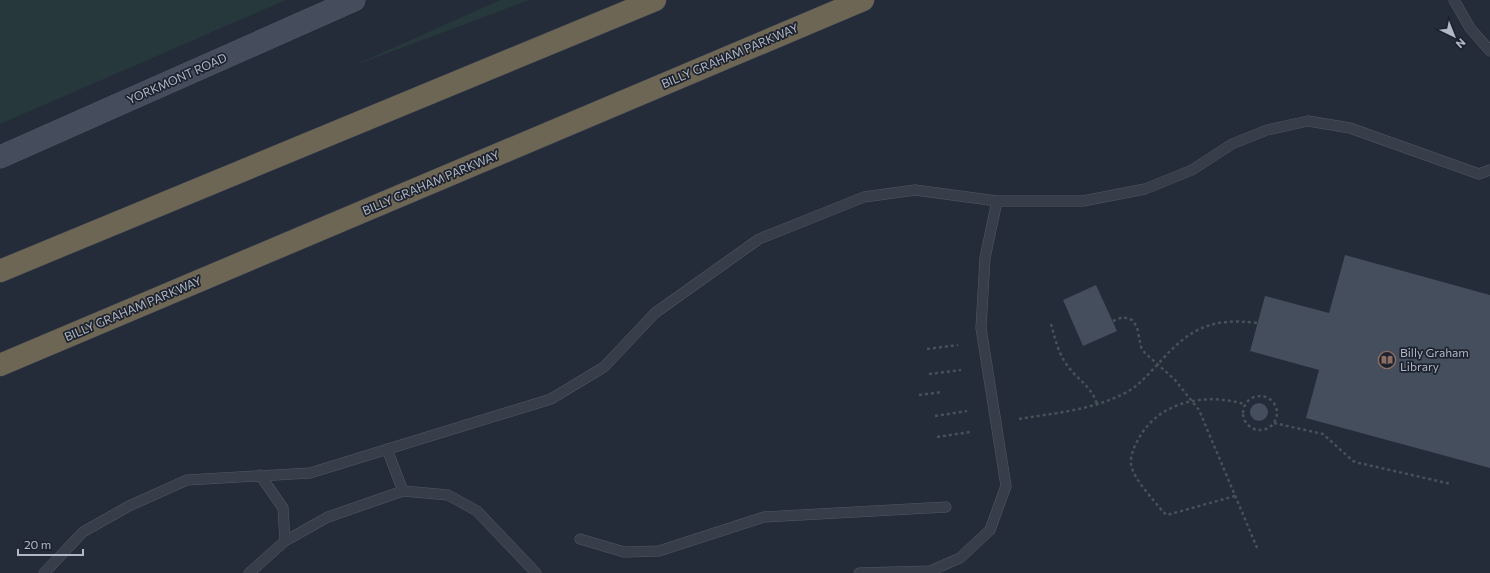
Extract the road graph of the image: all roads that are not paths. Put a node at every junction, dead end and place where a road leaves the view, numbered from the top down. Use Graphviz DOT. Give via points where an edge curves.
graph roads {
  1 [pos="354,0"];
  2 [pos="655,0"];
  3 [pos="863,0"];
  4 [pos="1454,0"];
  5 [pos="1490,51"];
  6 [pos="0,157"];
  7 [pos="1490,170"];
  8 [pos="997,201"];
  9 [pos="0,271"];
  10 [pos="0,365"];
  11 [pos="387,449"];
  12 [pos="260,475"];
  13 [pos="403,492"];
  14 [pos="946,507"];
  15 [pos="580,539"];
  16 [pos="285,541"];
  17 [pos="44,573"];
  18 [pos="249,573"];
  19 [pos="536,573"];
  20 [pos="859,573"];
  1 -- 6 [label="street, YORKMONT ROAD"];
  2 -- 9 [label="highway"];
  3 -- 10 [label="highway, BILLY GRAHAM PARKWAY"];
  4 -- 5 [label="lane" via="1470,28"];
  7 -- 8 [label="lane" via="1479,174 1350,128 1308,121 1267,130 1232,144 1192,170 1144,189 1082,201"];
  8 -- 11 [label="lane" via="915,190 864,197 759,239 655,312 604,367 551,399"];
  8 -- 20 [label="lane" via="985,258 981,328 1006,486 990,530 960,558 930,571"];
  11 -- 12 [label="lane" via="310,473"];
  11 -- 13 [label="lane"];
  12 -- 16 [label="lane" via="283,508"];
  12 -- 17 [label="lane" via="187,480 129,506 83,532"];
  13 -- 16 [label="lane" via="328,517"];
  13 -- 19 [label="lane" via="448,495 477,511"];
  14 -- 15 [label="lane" via="764,517 659,551 624,552"];
  16 -- 18 [label="lane"];
}
